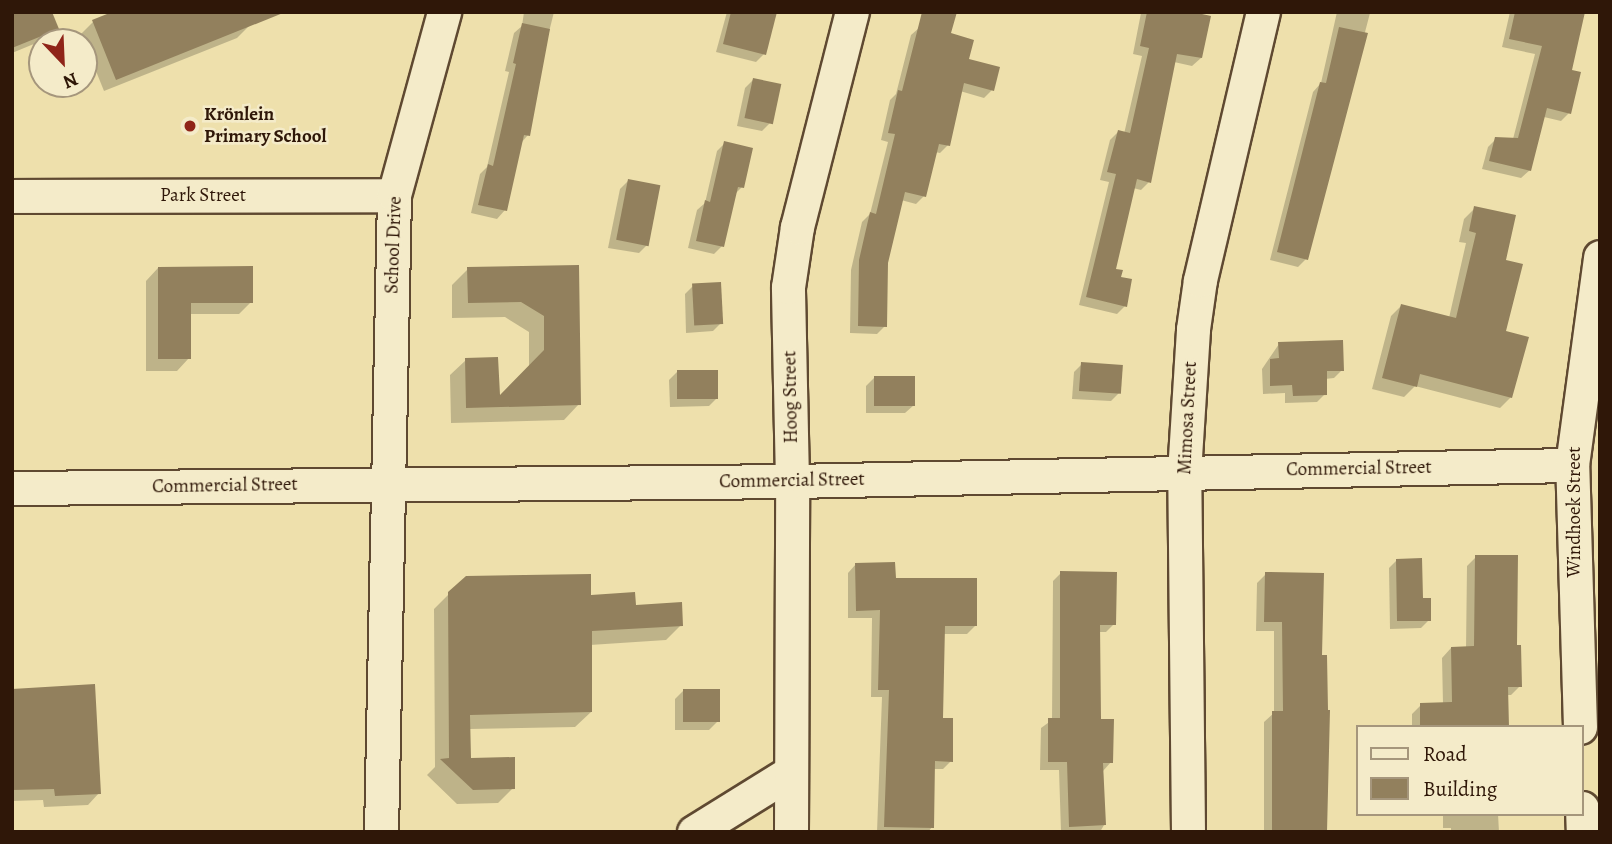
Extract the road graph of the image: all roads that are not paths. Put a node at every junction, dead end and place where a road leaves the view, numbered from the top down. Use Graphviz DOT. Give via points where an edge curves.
graph roads {
  1 [pos="444,12"];
  2 [pos="852,12"];
  3 [pos="1263,12"];
  4 [pos="394,195"];
  5 [pos="12,196"];
  6 [pos="1600,257"];
  7 [pos="1572,465"];
  8 [pos="1184,473"];
  9 [pos="792,481"];
  10 [pos="388,484"];
  11 [pos="12,488"];
  12 [pos="1580,725"];
  13 [pos="789,773"];
  14 [pos="382,832"];
  15 [pos="695,832"];
  16 [pos="791,832"];
  17 [pos="1188,832"];
  1 -- 4 [label="street, School Drive"];
  2 -- 9 [label="street, Hoog Street" via="797,227 788,287"];
  3 -- 8 [label="street, Mimosa Street" via="1200,279"];
  4 -- 5 [label="street, Park Street"];
  4 -- 10 [label="street, School Drive"];
  6 -- 7 [label="street, Windhoek Street"];
  7 -- 8 [label="street, Commercial Street"];
  7 -- 12 [label="street, Windhoek Street"];
  8 -- 9 [label="street, Commercial Street"];
  8 -- 17 [label="street, Mimosa Street"];
  9 -- 10 [label="street, Commercial Street"];
  9 -- 13 [label="street, Hoog Street"];
  10 -- 11 [label="street, Commercial Street"];
  10 -- 14 [label="street, School Drive"];
  13 -- 15 [label="street"];
  13 -- 16 [label="street, Hoog Street"];
}
